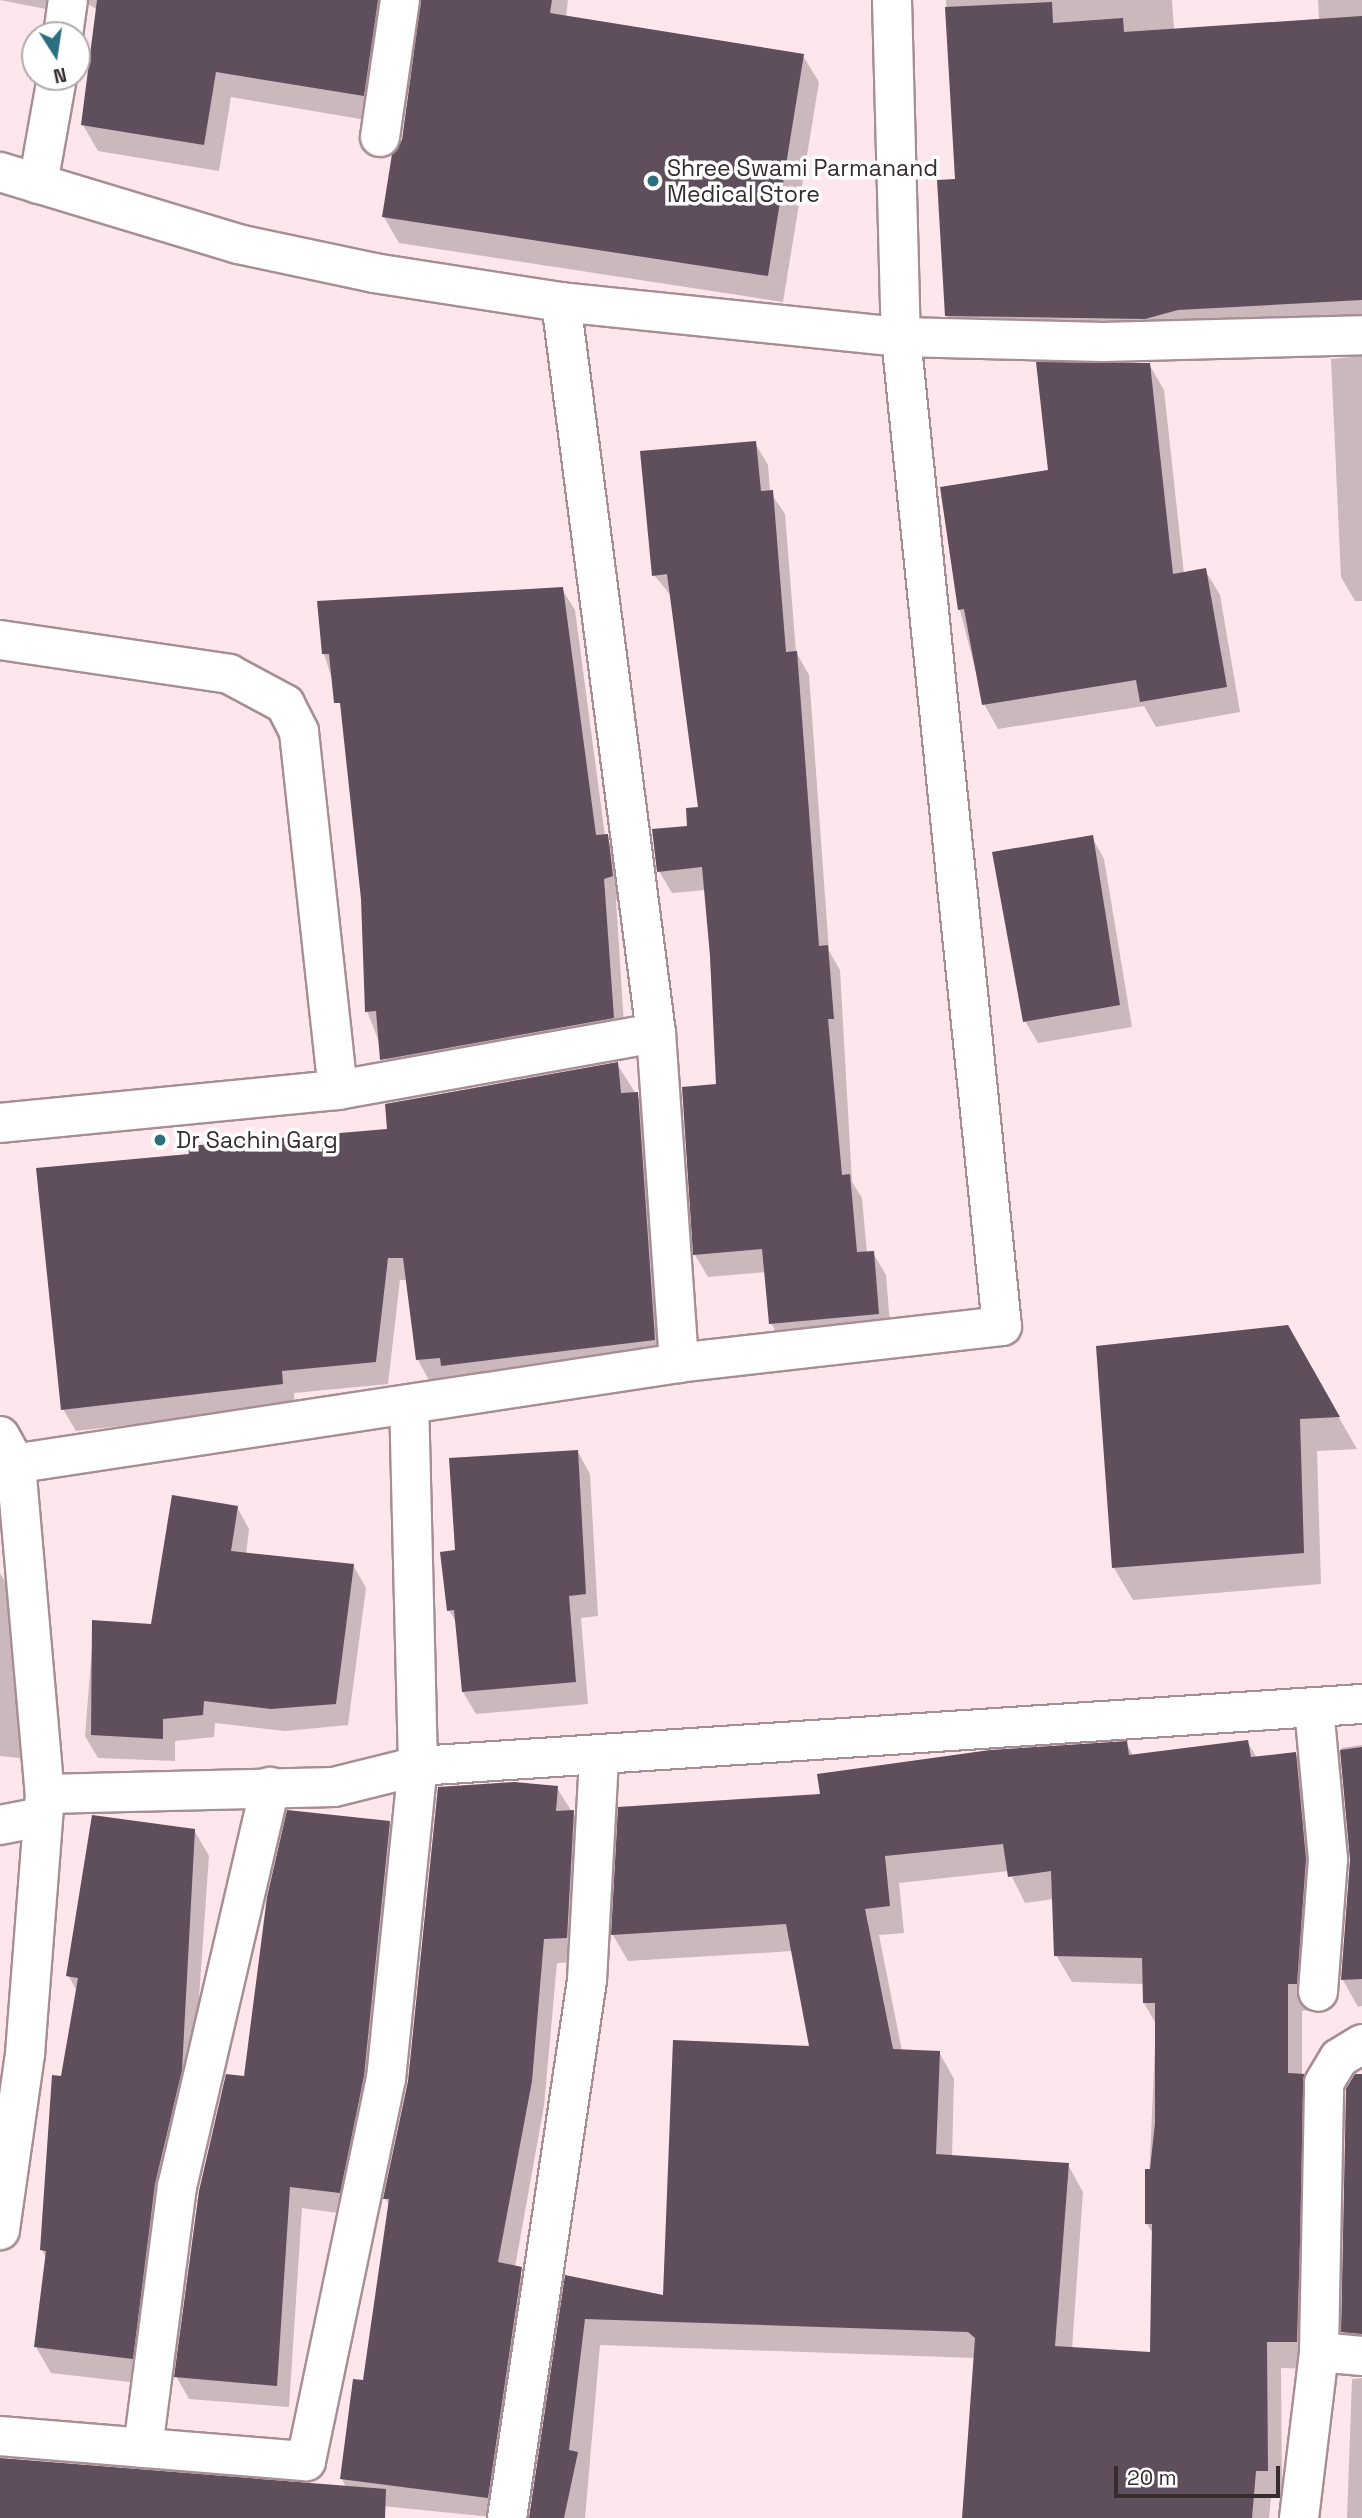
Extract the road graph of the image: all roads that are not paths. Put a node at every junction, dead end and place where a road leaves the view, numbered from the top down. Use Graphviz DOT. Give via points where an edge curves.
graph roads {
  1 [pos="68,0"];
  2 [pos="400,0"];
  3 [pos="892,0"];
  4 [pos="65,21"];
  5 [pos="55,91"];
  6 [pos="380,137"];
  7 [pos="0,172"];
  8 [pos="38,184"];
  9 [pos="561,302"];
  10 [pos="1362,335"];
  11 [pos="901,337"];
  12 [pos="0,640"];
  13 [pos="656,1033"];
  14 [pos="338,1090"];
  15 [pos="0,1123"];
  16 [pos="679,1363"];
  17 [pos="410,1406"];
  18 [pos="5,1456"];
  19 [pos="1362,1704"];
  20 [pos="1314,1708"];
  21 [pos="599,1755"];
  22 [pos="418,1766"];
  23 [pos="270,1787"];
  24 [pos="43,1806"];
  25 [pos="0,1825"];
  26 [pos="1318,1992"];
  27 [pos="1362,2044"];
  28 [pos="0,2230"];
  29 [pos="1319,2352"];
  30 [pos="1362,2356"];
  31 [pos="0,2436"];
  32 [pos="143,2448"];
  33 [pos="507,2518"];
  34 [pos="1299,2518"];
  1 -- 4 [label="street"];
  2 -- 6 [label="street"];
  3 -- 11 [label="street"];
  5 -- 8 [label="street"];
  7 -- 8 [label="street"];
  8 -- 9 [label="street" via="237,244"];
  9 -- 11 [label="street"];
  9 -- 13 [label="street"];
  10 -- 11 [label="street" via="1103,342"];
  11 -- 16 [label="street" via="1002,1326"];
  12 -- 14 [label="street" via="229,674 285,704 299,732"];
  13 -- 14 [label="street"];
  13 -- 16 [label="street"];
  14 -- 15 [label="street"];
  16 -- 17 [label="street"];
  17 -- 18 [label="street"];
  17 -- 22 [label="street"];
  18 -- 24 [label="street"];
  19 -- 20 [label="street"];
  20 -- 21 [label="street"];
  20 -- 26 [label="street" via="1328,1859"];
  21 -- 22 [label="street"];
  21 -- 33 [label="street" via="587,1980"];
  22 -- 23 [label="street" via="334,1787"];
  22 -- 32 [label="street" via="386,2079 306,2461"];
  23 -- 24 [label="street"];
  23 -- 32 [label="street" via="177,2188"];
  24 -- 25 [label="street"];
  24 -- 28 [label="street" via="25,2054"];
  27 -- 29 [label="street" via="1339,2058 1324,2083"];
  29 -- 30 [label="street"];
  29 -- 34 [label="street"];
  31 -- 32 [label="street"];
}
